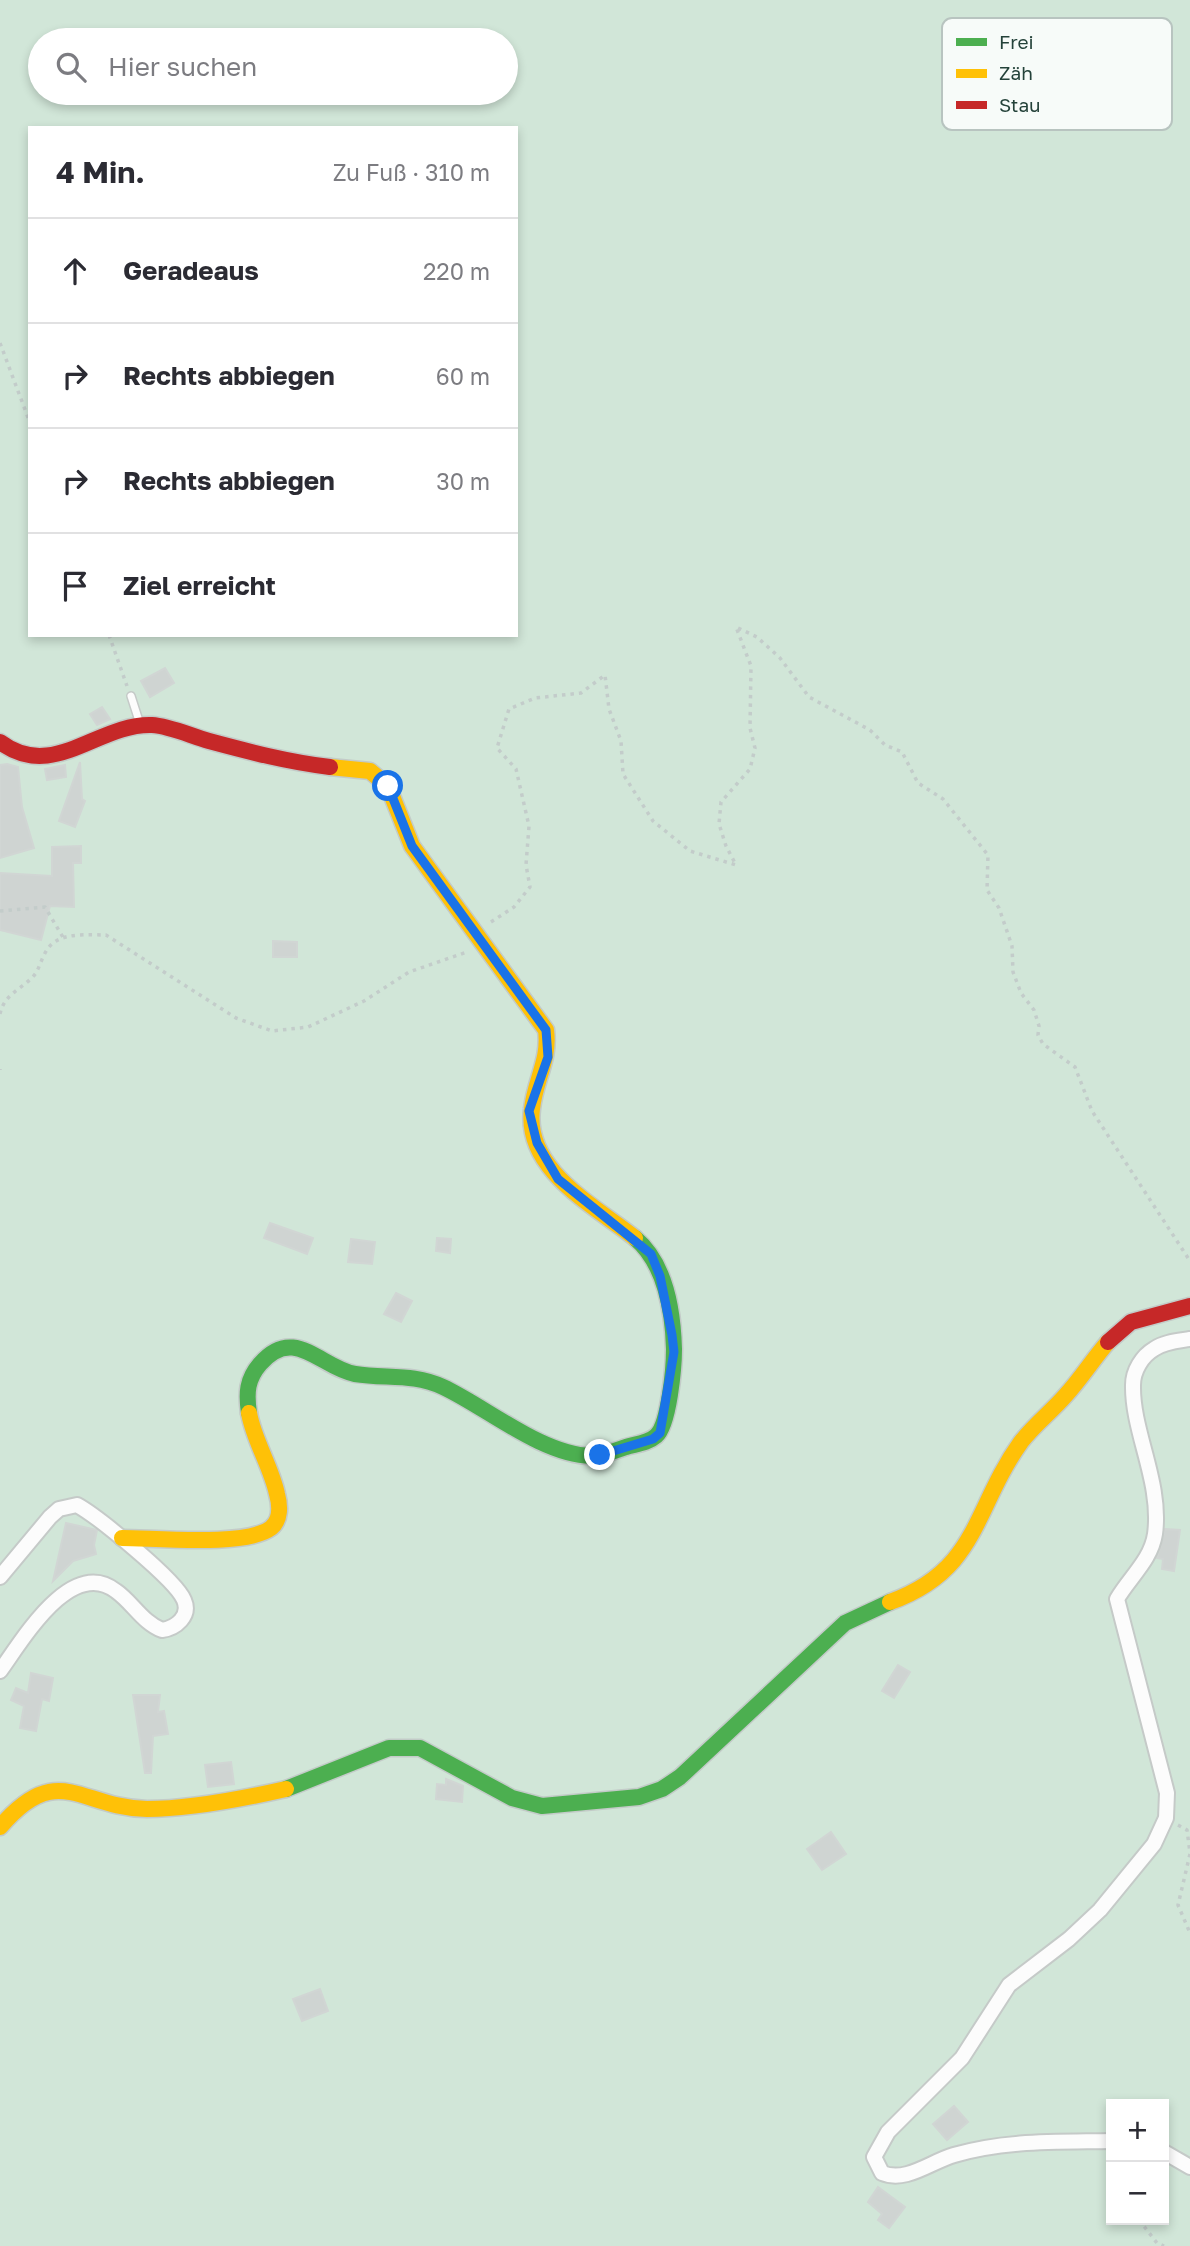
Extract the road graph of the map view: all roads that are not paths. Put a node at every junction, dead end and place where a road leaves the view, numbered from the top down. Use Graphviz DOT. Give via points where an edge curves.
graph roads {
  1 [pos="131,696"];
  2 [pos="140,724"];
  3 [pos="0,742"];
  4 [pos="1190,1306"];
  5 [pos="1190,1339"];
  6 [pos="121,1538"];
  7 [pos="0,1577"];
  8 [pos="0,1671"];
  9 [pos="0,1827"];
  10 [pos="1106,2140"];
  11 [pos="1169,2155"];
  12 [pos="1190,2167"];
  1 -- 2 [label="lane"];
  2 -- 3 [label="street" via="45,756 16,754"];
  2 -- 6 [label="street" via="286,762 363,769 377,775 393,796 412,846 546,1030 548,1057 529,1120 550,1170 642,1245 656,1263 674,1352 660,1433 600,1455 562,1450 424,1379 352,1374 312,1352 290,1348 259,1363 249,1388 251,1426 280,1498 274,1527 225,1539"];
  4 -- 9 [label="street" via="1150,1313 1122,1325 1021,1443 972,1539 943,1574 924,1588 845,1623 715,1746 662,1789 607,1801 542,1805 512,1798 411,1746 375,1751 277,1792 211,1802 146,1809 65,1791 39,1793 17,1807"];
  5 -- 10 [label="street" via="1154,1348 1134,1374 1155,1495 1155,1534 1147,1556 1117,1599 1167,1793 1167,1818 1154,1844 1100,1910 1009,1985 962,2058 888,2132 874,2157 882,2173 902,2176 951,2156 1000,2145"];
  6 -- 7 [label="street" via="86,1510 68,1505 50,1517"];
  6 -- 8 [label="street" via="180,1593 185,1612 179,1623 168,1629 156,1628 109,1586 80,1584 52,1604"];
  11 -- 12 [label="street"];
}
